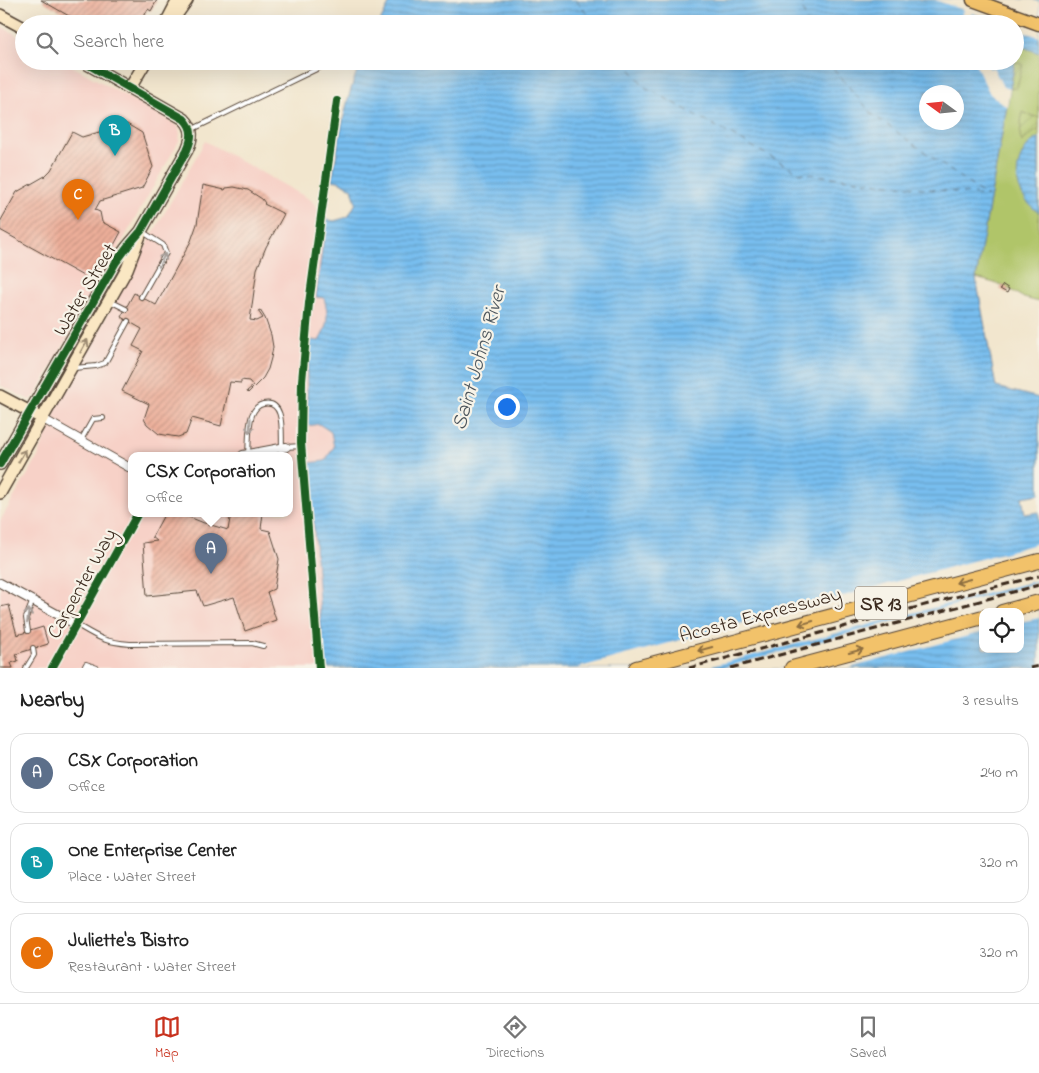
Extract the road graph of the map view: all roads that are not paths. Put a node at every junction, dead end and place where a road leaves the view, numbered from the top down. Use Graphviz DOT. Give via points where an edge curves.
graph roads {
  1 [pos="178,0"];
  2 [pos="187,0"];
  3 [pos="973,0"];
  4 [pos="0,15"];
  5 [pos="170,15"];
  6 [pos="176,15"];
  7 [pos="1014,15"];
  8 [pos="1024,19"];
  9 [pos="15,23"];
  10 [pos="1039,24"];
  11 [pos="98,70"];
  12 [pos="141,70"];
  13 [pos="314,70"];
  14 [pos="130,88"];
  15 [pos="191,130"];
  16 [pos="141,231"];
  17 [pos="98,294"];
  18 [pos="141,297"];
  19 [pos="110,300"];
  20 [pos="126,309"];
  21 [pos="128,320"];
  22 [pos="72,368"];
  23 [pos="0,396"];
  24 [pos="31,412"];
  25 [pos="103,418"];
  26 [pos="43,419"];
  27 [pos="81,440"];
  28 [pos="301,446"];
  29 [pos="284,447"];
  30 [pos="246,452"];
  31 [pos="260,452"];
  32 [pos="0,464"];
  33 [pos="128,467"];
  34 [pos="0,493"];
  35 [pos="136,517"];
  36 [pos="1039,560"];
  37 [pos="0,583"];
  38 [pos="32,600"];
  39 [pos="1039,603"];
  40 [pos="1016,608"];
  41 [pos="979,618"];
  42 [pos="77,624"];
  43 [pos="28,632"];
  44 [pos="263,646"];
  45 [pos="34,648"];
  46 [pos="26,668"];
  47 [pos="52,668"];
  48 [pos="84,668"];
  49 [pos="97,668"];
  50 [pos="636,668"];
  51 [pos="792,668"];
  1 -- 5 [label="street"];
  2 -- 6 [label="street"];
  3 -- 7 [label="main road"];
  4 -- 9 [label="street"];
  8 -- 10 [label="main road"];
  11 -- 14 [label="street"];
  12 -- 14 [label="street"];
  13 -- 15 [label="lane"];
  14 -- 15 [label="street" via="184,119"];
  15 -- 16 [label="street, Water Street" via="189,146"];
  16 -- 17 [label="street, Water Street" via="122,253"];
  18 -- 16 [label="lane, one-way" via="166,254 163,245"];
  16 -- 19 [label="street, Water Street" via="131,260"];
  17 -- 19 [label="street"];
  17 -- 24 [label="street, Water Street"];
  19 -- 20 [label="lane"];
  22 -- 19 [label="street, Water Street, one-way"];
  21 -- 22 [label="lane" via="105,363"];
  22 -- 26 [label="street, Water Street"];
  23 -- 24 [label="street"];
  24 -- 26 [label="street"];
  24 -- 32 [label="street, Water Street"];
  25 -- 27 [label="lane" via="93,419"];
  26 -- 27 [label="street"];
  34 -- 26 [label="street, Water Street, one-way"];
  27 -- 33 [label="street"];
  28 -- 29 [label="lane"];
  29 -- 30 [label="lane, one-way" via="278,408 265,403 251,417"];
  29 -- 31 [label="street"];
  35 -- 42 [label="street, Carpenter Way"];
  36 -- 50 [label="highway, Acosta Expressway / SR 13, one-way"];
  37 -- 38 [label="street"];
  38 -- 42 [label="street"];
  43 -- 38 [label="lane, one-way" via="26,618"];
  39 -- 40 [label="highway"];
  51 -- 41 [label="highway, SR 13, one-way"];
  42 -- 44 [label="lane" via="110,642 252,643"];
  42 -- 47 [label="street, Carpenter Way"];
  45 -- 46 [label="lane" via="34,655"];
  48 -- 49 [label="lane" via="86,664"];
}
